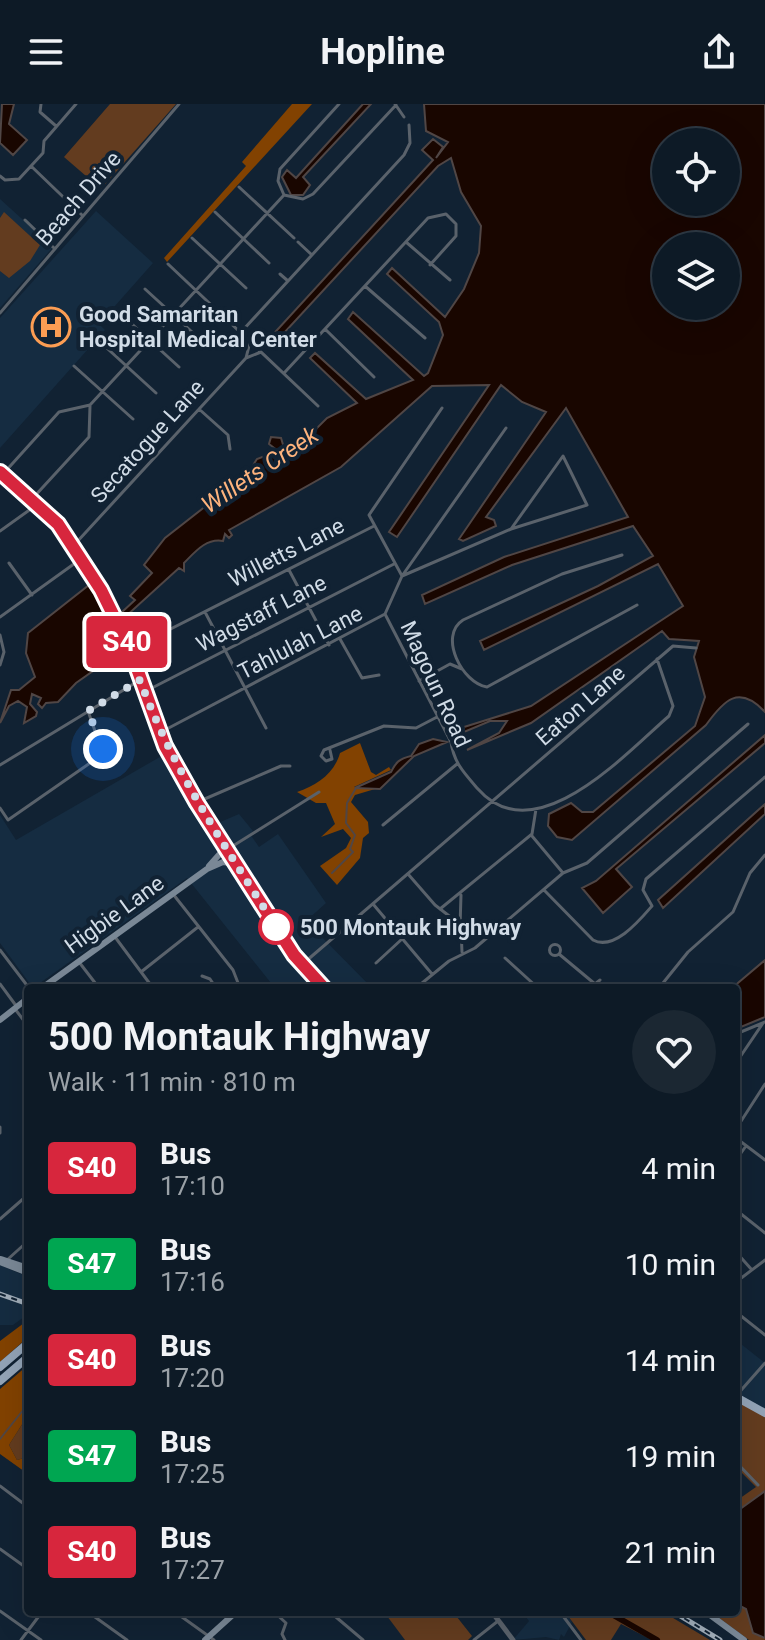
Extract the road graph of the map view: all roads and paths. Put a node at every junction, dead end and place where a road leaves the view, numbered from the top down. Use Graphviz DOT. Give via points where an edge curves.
graph roads {
  1 [pos="41,104"];
  2 [pos="76,104"];
  3 [pos="179,104"];
  4 [pos="339,104"];
  5 [pos="395,104"];
  6 [pos="404,117"];
  7 [pos="409,125"];
  8 [pos="56,126"];
  9 [pos="31,166"];
  10 [pos="0,176"];
  11 [pos="239,187"];
  12 [pos="284,195"];
  13 [pos="215,212"];
  14 [pos="267,213"];
  15 [pos="83,216"];
  16 [pos="25,220"];
  17 [pos="192,238"];
  18 [pos="244,239"];
  19 [pos="406,242"];
  20 [pos="55,249"];
  21 [pos="312,255"];
  22 [pos="269,263"];
  23 [pos="168,264"];
  24 [pos="221,264"];
  25 [pos="430,265"];
  26 [pos="280,274"];
  27 [pos="450,280"];
  28 [pos="288,281"];
  29 [pos="365,286"];
  30 [pos="246,288"];
  31 [pos="145,289"];
  32 [pos="197,290"];
  33 [pos="0,313"];
  34 [pos="121,314"];
  35 [pos="173,315"];
  36 [pos="325,329"];
  37 [pos="242,331"];
  38 [pos="425,338"];
  39 [pos="98,340"];
  40 [pos="150,340"];
  41 [pos="250,341"];
  42 [pos="203,342"];
  43 [pos="261,352"];
  44 [pos="246,358"];
  45 [pos="74,366"];
  46 [pos="126,366"];
  47 [pos="179,367"];
  48 [pos="285,372"];
  49 [pos="374,377"];
  50 [pos="103,392"];
  51 [pos="156,393"];
  52 [pos="90,405"];
  53 [pos="318,406"];
  54 [pos="442,408"];
  55 [pos="199,409"];
  56 [pos="133,419"];
  57 [pos="506,428"];
  58 [pos="230,449"];
  59 [pos="1,473"];
  60 [pos="35,501"];
  61 [pos="374,526"];
  62 [pos="511,529"];
  63 [pos="0,531"];
  64 [pos="72,547"];
  65 [pos="622,555"];
  66 [pos="81,560"];
  67 [pos="9,563"];
  68 [pos="394,564"];
  69 [pos="288,569"];
  70 [pos="402,576"];
  71 [pos="32,595"];
  72 [pos="637,605"];
  73 [pos="309,606"];
  74 [pos="205,612"];
  75 [pos="385,614"];
  76 [pos="0,617"];
  77 [pos="0,635"];
  78 [pos="340,639"];
  79 [pos="329,645"];
  80 [pos="696,648"];
  81 [pos="130,649"];
  82 [pos="225,649"];
  83 [pos="455,652"];
  84 [pos="657,659"];
  85 [pos="450,664"];
  86 [pos="0,665"];
  87 [pos="464,670"];
  88 [pos="379,675"];
  89 [pos="140,680"];
  90 [pos="419,681"];
  91 [pos="246,688"];
  92 [pos="145,692"];
  93 [pos="88,711"];
  94 [pos="437,717"];
  95 [pos="748,724"];
  96 [pos="266,728"];
  97 [pos="160,733"];
  98 [pos="330,750"];
  99 [pos="1,762"];
  100 [pos="457,764"];
  101 [pos="290,766"];
  102 [pos="765,777"];
  103 [pos="319,792"];
  104 [pos="197,803"];
  105 [pos="490,803"];
  106 [pos="0,808"];
  107 [pos="536,809"];
  108 [pos="383,825"];
  109 [pos="530,835"];
  110 [pos="227,850"];
  111 [pos="217,855"];
  112 [pos="765,855"];
  113 [pos="223,862"];
  114 [pos="236,864"];
  115 [pos="207,869"];
  116 [pos="563,873"];
  117 [pos="408,874"];
  118 [pos="544,890"];
  119 [pos="173,894"];
  120 [pos="461,895"];
  121 [pos="372,904"];
  122 [pos="440,909"];
  123 [pos="199,926"];
  124 [pos="460,927"];
  125 [pos="115,937"];
  126 [pos="402,939"];
  127 [pos="0,950"];
  128 [pos="462,952"];
  129 [pos="559,954"];
  130 [pos="505,958"];
  131 [pos="79,962"];
  132 [pos="376,963"];
  133 [pos="302,965"];
  134 [pos="141,972"];
  135 [pos="432,974"];
  136 [pos="202,976"];
  137 [pos="600,980"];
  138 [pos="0,984"];
  139 [pos="26,984"];
  140 [pos="50,984"];
  141 [pos="96,984"];
  142 [pos="150,984"];
  143 [pos="213,984"];
  144 [pos="238,984"];
  145 [pos="320,984"];
  146 [pos="421,984"];
  147 [pos="534,984"];
  148 [pos="595,984"];
  149 [pos="662,984"];
  150 [pos="24,1001"];
  151 [pos="16,1008"];
  152 [pos="0,1020"];
  153 [pos="24,1020"];
  154 [pos="764,1023"];
  155 [pos="740,1032"];
  156 [pos="740,1057"];
  157 [pos="765,1084"];
  158 [pos="740,1123"];
  159 [pos="740,1141"];
  160 [pos="746,1146"];
  161 [pos="740,1154"];
  162 [pos="765,1160"];
  163 [pos="23,1199"];
  164 [pos="740,1213"];
  165 [pos="0,1219"];
  166 [pos="765,1233"];
  167 [pos="24,1244"];
  168 [pos="740,1256"];
  169 [pos="765,1260"];
  170 [pos="3,1261"];
  171 [pos="24,1269"];
  172 [pos="752,1270"];
  173 [pos="740,1279"];
  174 [pos="740,1315"];
  175 [pos="765,1335"];
  176 [pos="24,1346"];
  177 [pos="24,1360"];
  178 [pos="765,1363"];
  179 [pos="0,1367"];
  180 [pos="0,1381"];
  181 [pos="740,1391"];
  182 [pos="740,1398"];
  183 [pos="765,1413"];
  184 [pos="740,1466"];
  185 [pos="758,1485"];
  186 [pos="0,1486"];
  187 [pos="24,1504"];
  188 [pos="0,1549"];
  189 [pos="24,1566"];
  190 [pos="0,1611"];
  191 [pos="39,1616"];
  192 [pos="94,1616"];
  193 [pos="180,1616"];
  194 [pos="232,1616"];
  195 [pos="278,1616"];
  196 [pos="335,1616"];
  197 [pos="495,1616"];
  198 [pos="563,1616"];
  199 [pos="711,1616"];
  200 [pos="498,1621"];
  201 [pos="28,1631"];
  202 [pos="209,1639"];
  203 [pos="21,1640"];
  204 [pos="41,1640"];
  205 [pos="127,1640"];
  206 [pos="285,1640"];
  207 [pos="363,1640"];
  208 [pos="474,1640"];
  209 [pos="513,1640"];
  210 [pos="581,1640"];
  211 [pos="744,1640"];
  1 -- 8 [label="street" via="40,112"];
  2 -- 8 [label="street"];
  3 -- 15 [label="street, Beach Drive"];
  4 -- 12 [label="street" via="280,169"];
  5 -- 6 [label="street"];
  5 -- 12 [label="street" via="313,194 303,199"];
  7 -- 21 [label="street" via="404,155"];
  8 -- 9 [label="street"];
  9 -- 10 [label="street" via="19,179"];
  9 -- 15 [label="street"];
  11 -- 14 [label="street"];
  12 -- 14 [label="street"];
  13 -- 18 [label="street"];
  14 -- 18 [label="street"];
  14 -- 21 [label="street"];
  15 -- 20 [label="street, Beach Drive"];
  16 -- 20 [label="street"];
  17 -- 24 [label="street"];
  18 -- 22 [label="street"];
  18 -- 24 [label="street"];
  19 -- 25 [label="street"];
  19 -- 25 [label="street" via="433,215 452,218 456,236"];
  19 -- 29 [label="street"];
  20 -- 33 [label="street, Beach Drive"];
  21 -- 28 [label="street"];
  23 -- 32 [label="street"];
  24 -- 30 [label="street"];
  24 -- 32 [label="street"];
  25 -- 27 [label="street"];
  26 -- 28 [label="street"];
  28 -- 37 [label="street"];
  29 -- 36 [label="street"];
  29 -- 38 [label="street"];
  31 -- 35 [label="street"];
  32 -- 35 [label="street"];
  32 -- 37 [label="street"];
  34 -- 40 [label="street"];
  35 -- 40 [label="street"];
  35 -- 42 [label="street"];
  36 -- 48 [label="street"];
  36 -- 49 [label="street"];
  37 -- 41 [label="street"];
  39 -- 46 [label="street"];
  40 -- 46 [label="street"];
  40 -- 47 [label="street"];
  41 -- 43 [label="street"];
  41 -- 44 [label="street, Secatogue Lane"];
  43 -- 44 [label="street, Secatogue Lane"];
  43 -- 48 [label="street"];
  44 -- 55 [label="street, Secatogue Lane"];
  45 -- 50 [label="street"];
  46 -- 50 [label="street"];
  46 -- 51 [label="street"];
  48 -- 53 [label="street"];
  50 -- 52 [label="street"];
  50 -- 56 [label="street"];
  52 -- 59 [label="street" via="59,412"];
  52 -- 60 [label="street" via="89,437"];
  54 -- 61 [label="street, Willetts Lane" via="369,515"];
  55 -- 58 [label="street" via="228,435"];
  55 -- 64 [label="street, Secatogue Lane"];
  57 -- 70 [label="street, Tahlulah Lane"];
  59 -- 60 [label="main road"];
  60 -- 63 [label="street"];
  60 -- 64 [label="main road"];
  61 -- 68 [label="street"];
  61 -- 69 [label="street, Willetts Lane"];
  62 -- 62 [label="street" via="587,505 563,456 520,520"];
  62 -- 70 [label="street"];
  64 -- 66 [label="main road"];
  65 -- 83 [label="street" via="562,574 463,620 451,635"];
  66 -- 71 [label="street"];
  66 -- 81 [label="main road"];
  67 -- 71 [label="street"];
  68 -- 70 [label="street"];
  68 -- 73 [label="street, Wagstaff Lane"];
  69 -- 73 [label="street"];
  69 -- 74 [label="street, Willetts Lane"];
  70 -- 75 [label="street, Tahlulah Lane"];
  71 -- 76 [label="street"];
  72 -- 87 [label="street" via="493,685 479,686"];
  73 -- 79 [label="street"];
  73 -- 82 [label="street, Wagstaff Lane"];
  74 -- 81 [label="street, Willetts Lane"];
  74 -- 82 [label="street"];
  75 -- 78 [label="street, Tahlulah Lane"];
  75 -- 90 [label="street, Magoun Road"];
  77 -- 86 [label="street"];
  78 -- 79 [label="street, Tahlulah Lane"];
  78 -- 88 [label="street" via="362,678"];
  79 -- 91 [label="street, Tahlulah Lane"];
  80 -- 84 [label="street, Eaton Lane" via="673,646"];
  81 -- 89 [label="main road"];
  82 -- 91 [label="street"];
  82 -- 92 [label="street, Wagstaff Lane"];
  83 -- 85 [label="street"];
  83 -- 87 [label="street"];
  84 -- 105 [label="street, Eaton Lane"];
  84 -- 107 [label="street" via="673,706 669,716 577,794"];
  85 -- 87 [label="street"];
  85 -- 90 [label="street"];
  89 -- 92 [label="main road"];
  89 -- 93 [label="street"];
  90 -- 94 [label="street, Magoun Road"];
  91 -- 96 [label="street"];
  91 -- 97 [label="street, Tahlulah Lane"];
  92 -- 97 [label="main road"];
  93 -- 99 [label="street"];
  93 -- 106 [label="street" via="103,754 8,820"];
  94 -- 98 [label="street" via="416,728 384,726"];
  94 -- 100 [label="street, Magoun Road"];
  95 -- 116 [label="street" via="587,863"];
  97 -- 104 [label="main road"];
  100 -- 105 [label="street, Magoun Road"];
  100 -- 108 [label="street"];
  101 -- 104 [label="street"];
  102 -- 118 [label="street" via="646,879 643,890 652,906 614,940 593,940"];
  103 -- 110 [label="street"];
  104 -- 110 [label="main road"];
  105 -- 107 [label="street"];
  105 -- 117 [label="street, Eaton Lane"];
  107 -- 109 [label="street"];
  109 -- 116 [label="street"];
  109 -- 120 [label="street"];
  110 -- 111 [label="main road, Higbie Lane"];
  110 -- 113 [label="main road"];
  110 -- 114 [label="main road"];
  111 -- 113 [label="main road"];
  111 -- 115 [label="main road, Higbie Lane"];
  112 -- 149 [label="street" via="750,873 733,912 688,952"];
  113 -- 114 [label="main road"];
  113 -- 115 [label="main road, Higbie Lane"];
  114 -- 133 [label="main road"];
  115 -- 119 [label="main road, Higbie Lane"];
  116 -- 118 [label="street"];
  117 -- 121 [label="street, Eaton Lane"];
  117 -- 122 [label="street"];
  118 -- 128 [label="street" via="475,948"];
  119 -- 123 [label="street"];
  119 -- 125 [label="main road, Higbie Lane"];
  120 -- 122 [label="street"];
  120 -- 124 [label="street"];
  121 -- 126 [label="street"];
  121 -- 133 [label="street, Eaton Lane"];
  122 -- 124 [label="street"];
  123 -- 134 [label="street"];
  123 -- 144 [label="street"];
  124 -- 128 [label="street"];
  125 -- 131 [label="main road, Higbie Lane"];
  125 -- 134 [label="street"];
  126 -- 132 [label="street"];
  126 -- 135 [label="street"];
  127 -- 139 [label="street"];
  128 -- 135 [label="street"];
  129 -- 148 [label="street"];
  130 -- 147 [label="street"];
  131 -- 140 [label="main road, Higbie Lane"];
  131 -- 141 [label="street"];
  133 -- 145 [label="main road"];
  134 -- 142 [label="street"];
  135 -- 146 [label="street"];
  136 -- 143 [label="street"];
  137 -- 148 [label="street"];
  138 -- 151 [label="street"];
  150 -- 151 [label="main road"];
  151 -- 152 [label="main road"];
  151 -- 153 [label="street"];
  154 -- 155 [label="street"];
  154 -- 156 [label="street"];
  157 -- 158 [label="street"];
  159 -- 160 [label="street"];
  160 -- 161 [label="street"];
  160 -- 162 [label="street"];
  163 -- 165 [label="street"];
  164 -- 166 [label="street"];
  167 -- 170 [label="street"];
  168 -- 172 [label="street"];
  169 -- 172 [label="street"];
  170 -- 171 [label="main road"];
  172 -- 173 [label="street"];
  174 -- 175 [label="street"];
  176 -- 179 [label="main road"];
  177 -- 180 [label="main road"];
  178 -- 181 [label="street"];
  182 -- 183 [label="main road"];
  184 -- 185 [label="street"];
  186 -- 187 [label="street"];
  188 -- 189 [label="street"];
  190 -- 201 [label="street"];
  191 -- 201 [label="street"];
  192 -- 205 [label="street"];
  193 -- 202 [label="street"];
  194 -- 202 [label="main road"];
  195 -- 206 [label="street" via="286,1623"];
  196 -- 207 [label="street"];
  197 -- 200 [label="street"];
  198 -- 210 [label="street"];
  199 -- 211 [label="main road"];
  200 -- 208 [label="street"];
  200 -- 209 [label="street"];
  201 -- 203 [label="street"];
  201 -- 204 [label="street"];
}
